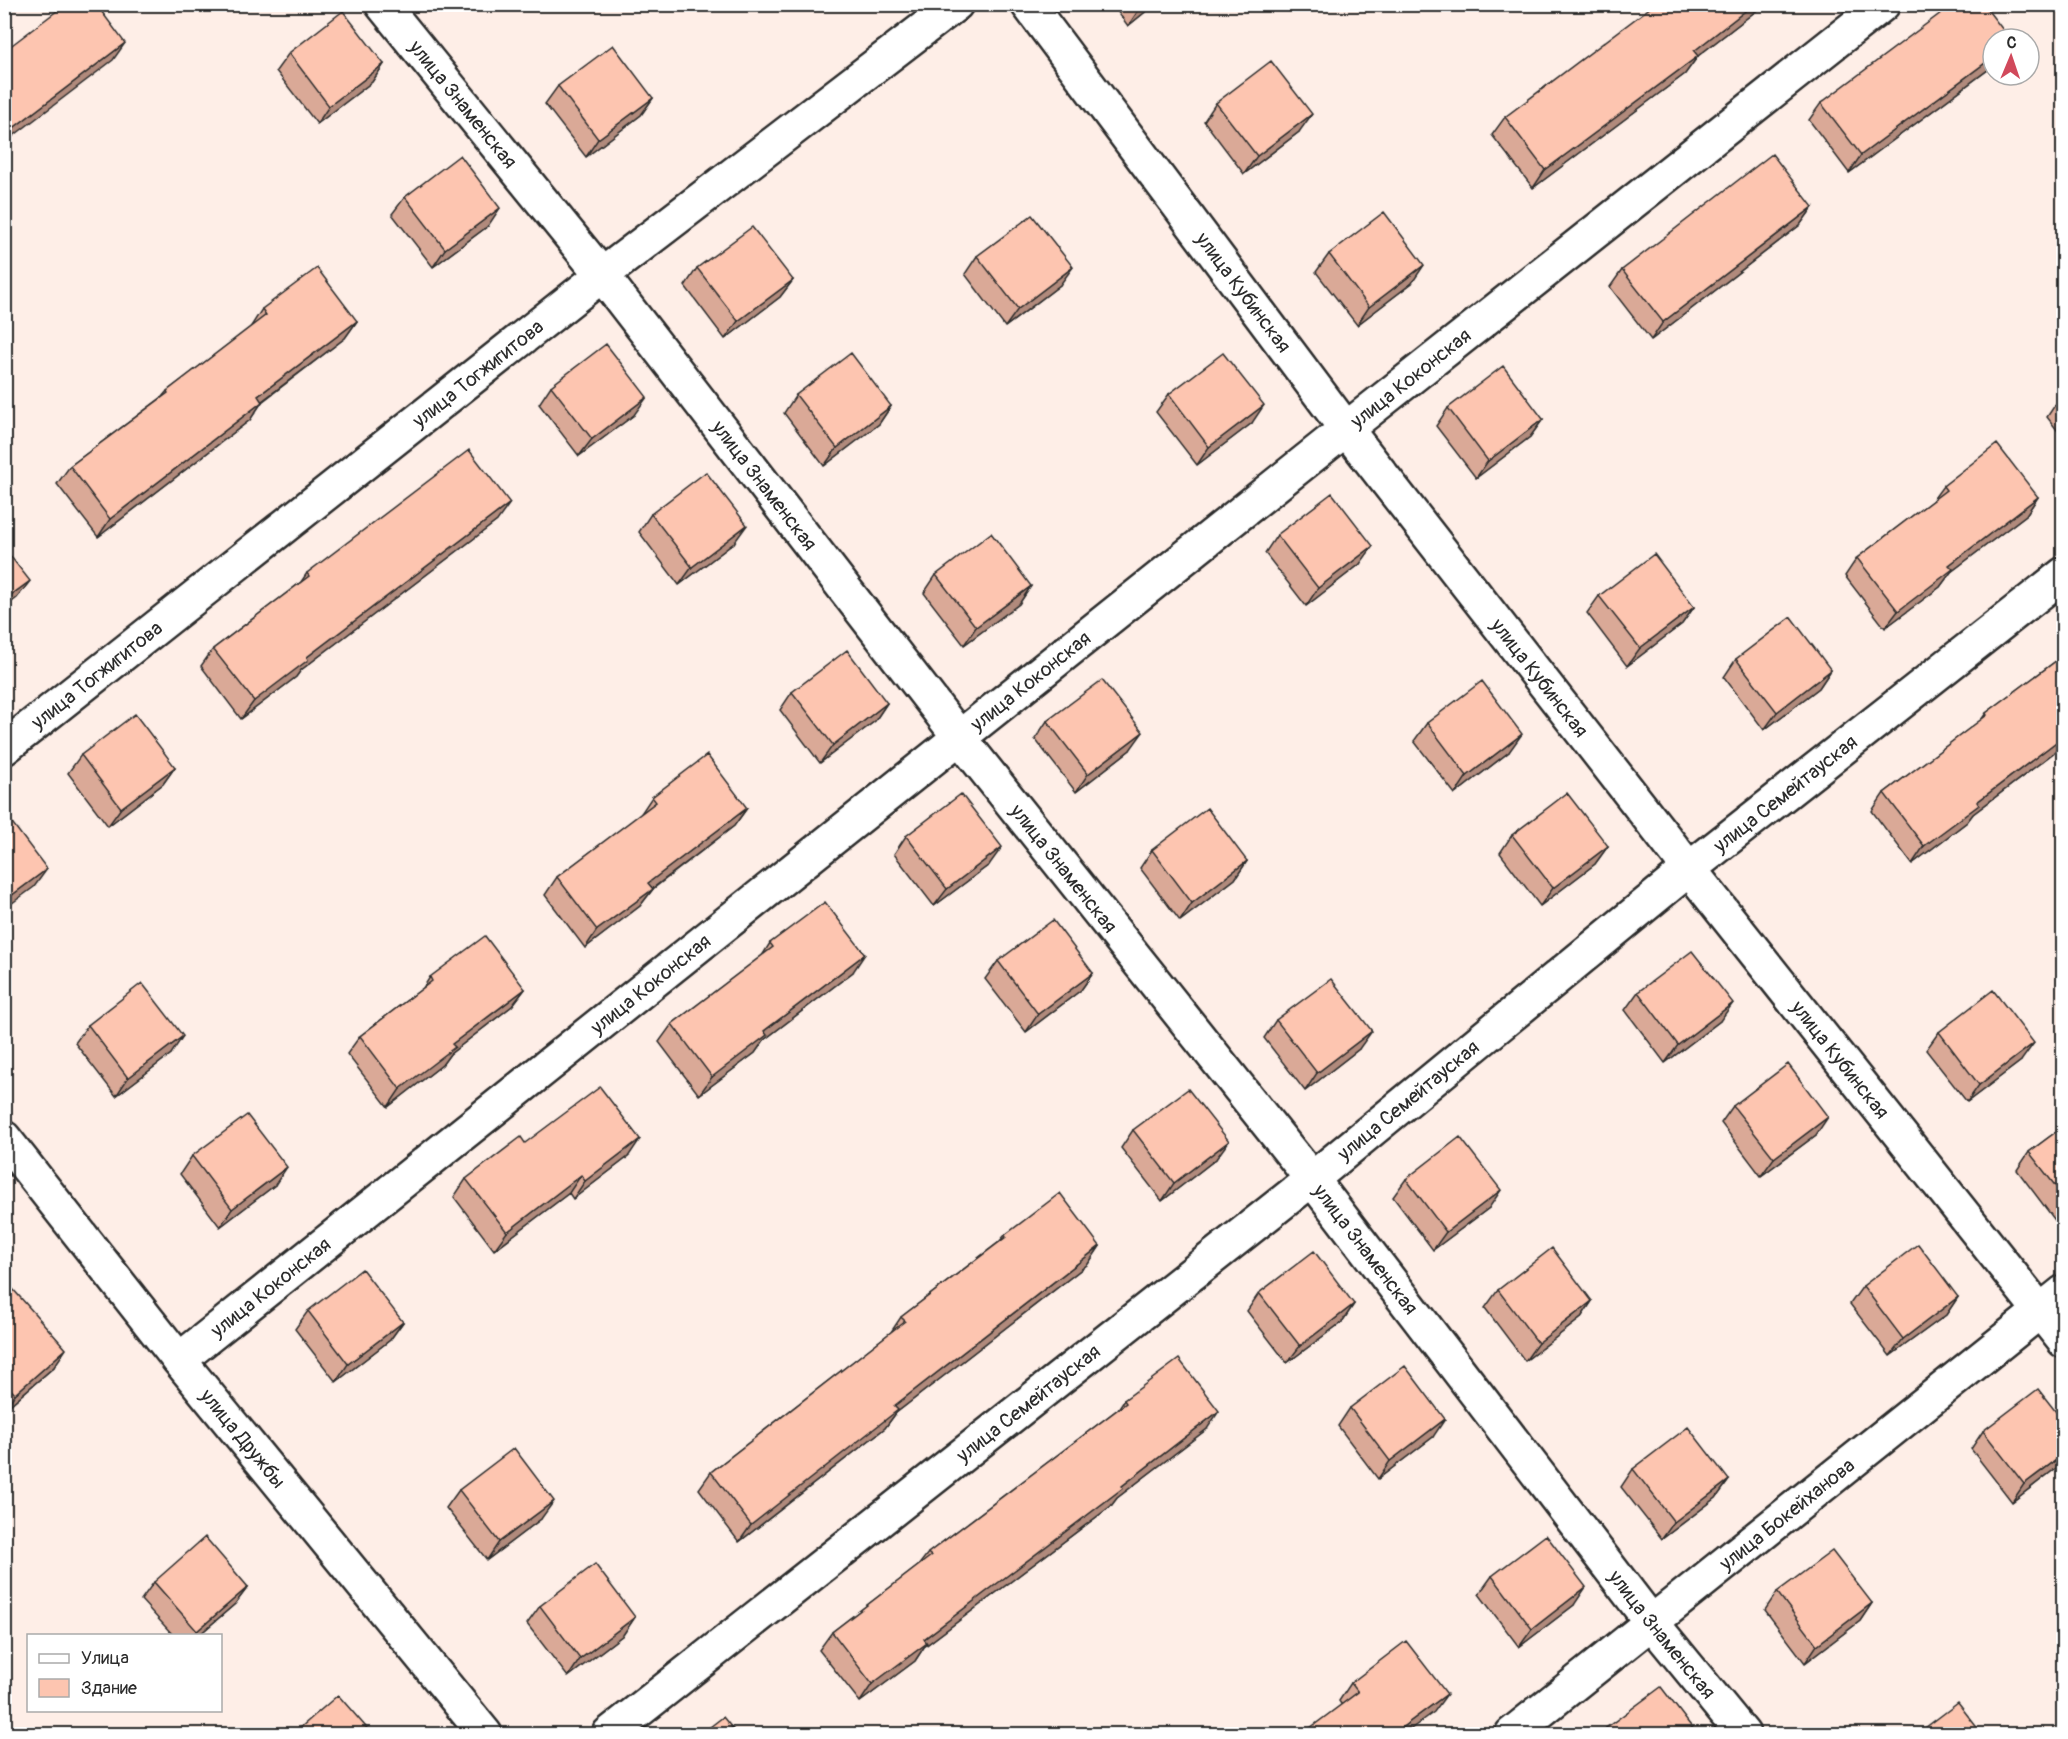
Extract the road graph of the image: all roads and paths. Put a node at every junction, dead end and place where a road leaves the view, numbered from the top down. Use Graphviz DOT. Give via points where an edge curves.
graph roads {
  1 [pos="382,4"];
  2 [pos="956,4"];
  3 [pos="1028,4"];
  4 [pos="1883,4"];
  5 [pos="602,275"];
  6 [pos="1346,429"];
  7 [pos="2064,574"];
  8 [pos="960,738"];
  9 [pos="4,748"];
  10 [pos="1689,869"];
  11 [pos="4,1138"];
  12 [pos="1312,1179"];
  13 [pos="2052,1302"];
  14 [pos="2064,1341"];
  15 [pos="179,1360"];
  16 [pos="1652,1623"];
  17 [pos="485,1734"];
  18 [pos="609,1734"];
  19 [pos="1512,1734"];
  20 [pos="1743,1734"];
  1 -- 5 [label="street, улица Знаменская"];
  2 -- 5 [label="street, улица Тогжигитова"];
  3 -- 6 [label="street, улица Кубинская"];
  4 -- 6 [label="street, улица Коконская"];
  5 -- 8 [label="street, улица Знаменская"];
  5 -- 9 [label="street, улица Тогжигитова"];
  6 -- 8 [label="street, улица Коконская"];
  6 -- 10 [label="street, улица Кубинская"];
  7 -- 10 [label="street, улица Семейтауская"];
  8 -- 12 [label="street, улица Знаменская"];
  8 -- 15 [label="street, улица Коконская"];
  10 -- 12 [label="street, улица Семейтауская"];
  10 -- 13 [label="street, улица Кубинская"];
  11 -- 15 [label="street, улица Дружбы"];
  12 -- 16 [label="street, улица Знаменская"];
  12 -- 18 [label="street, улица Семейтауская"];
  13 -- 14 [label="street, улица Кубинская"];
  13 -- 16 [label="street, улица Бокейханова"];
  15 -- 17 [label="street, улица Дружбы"];
  16 -- 19 [label="street, улица Бокейханова"];
  16 -- 20 [label="street, улица Знаменская"];
}
